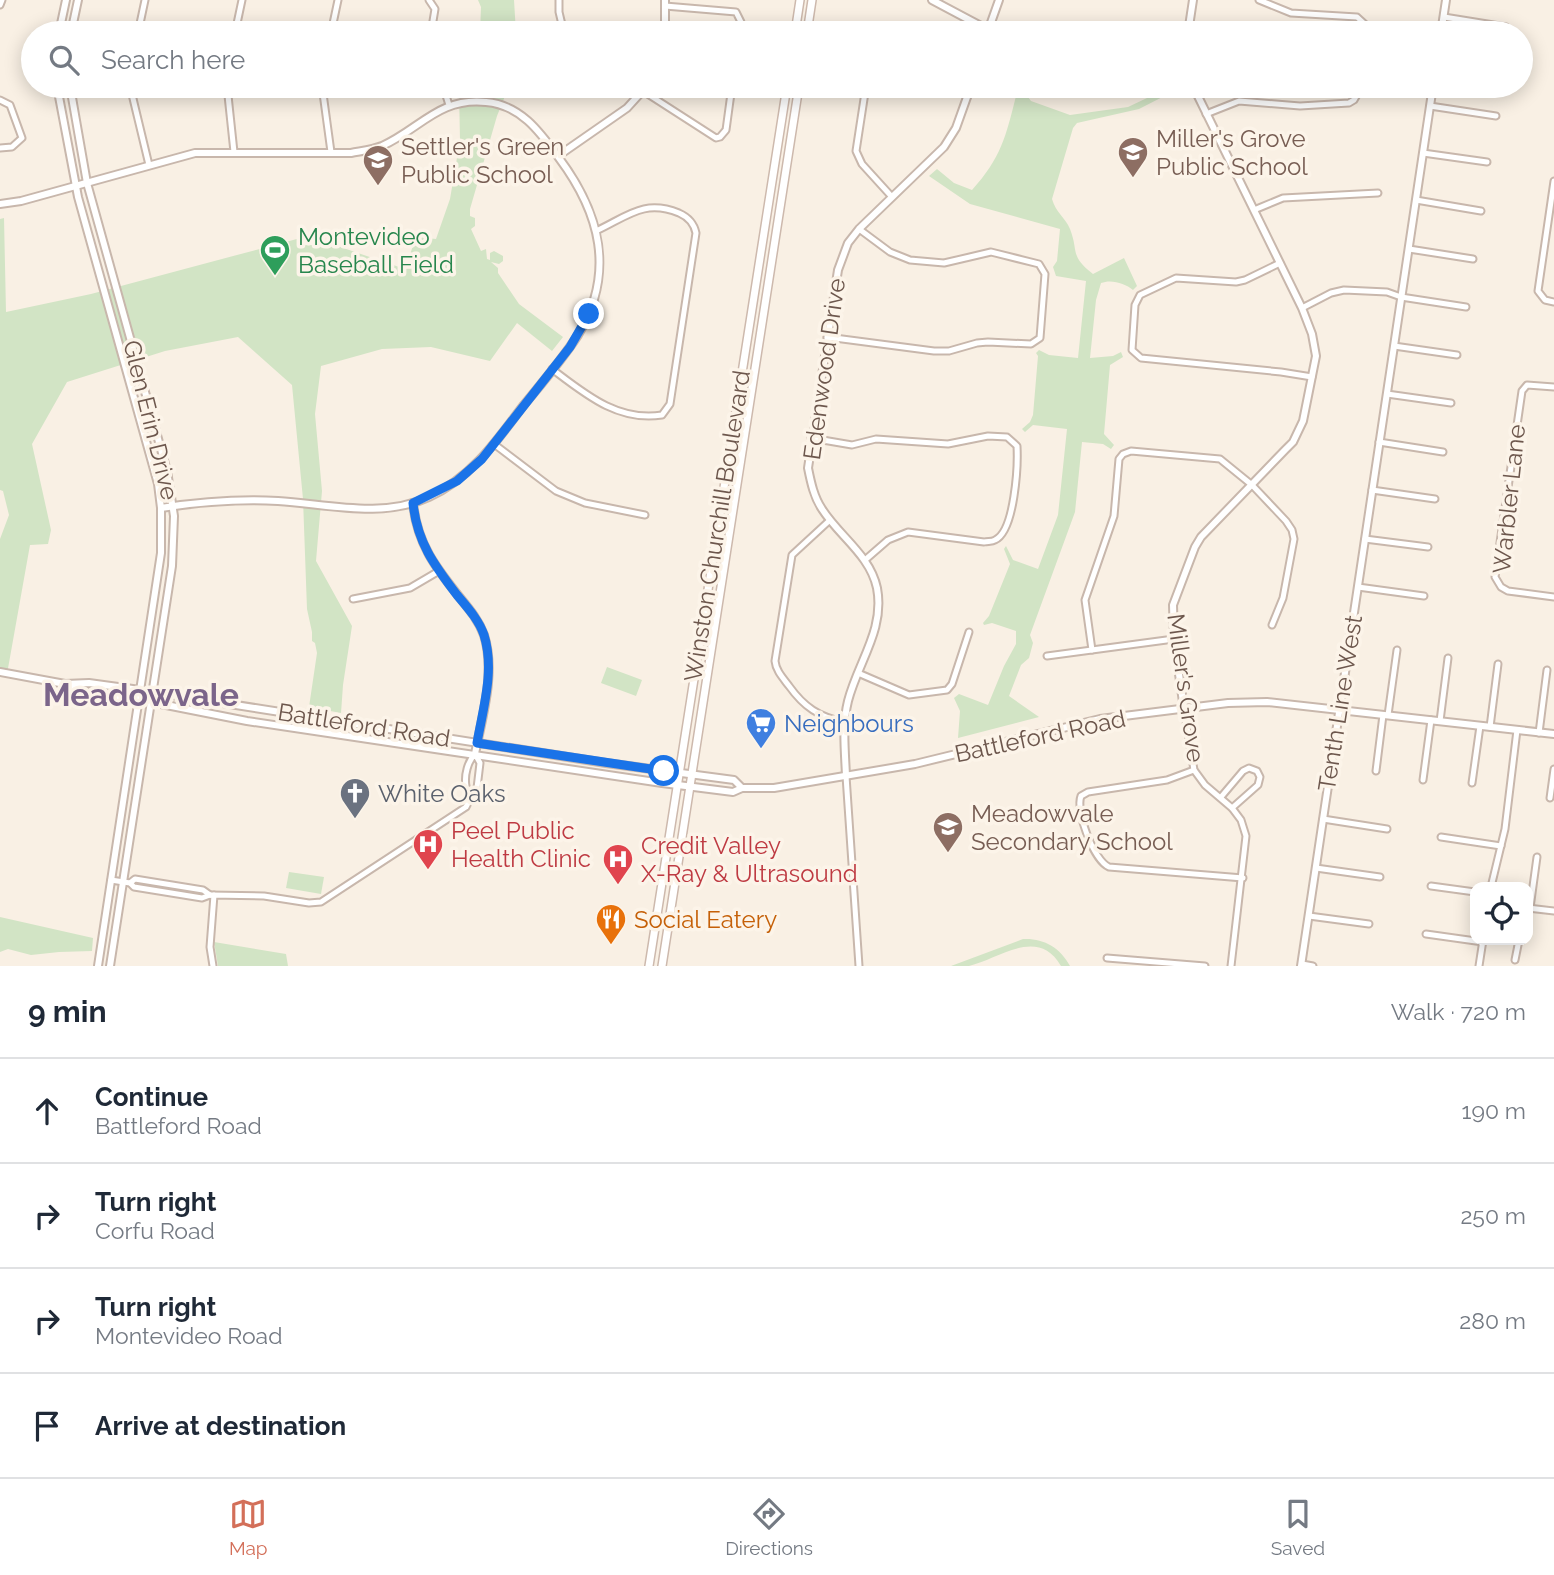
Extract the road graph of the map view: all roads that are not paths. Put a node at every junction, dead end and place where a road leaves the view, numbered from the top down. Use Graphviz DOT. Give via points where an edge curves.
graph roads {
  1 [pos="66,0"];
  2 [pos="78,0"];
  3 [pos="145,0"];
  4 [pos="242,0"];
  5 [pos="338,0"];
  6 [pos="429,0"];
  7 [pos="559,0"];
  8 [pos="800,0"];
  9 [pos="812,0"];
  10 [pos="932,0"];
  11 [pos="999,0"];
  12 [pos="1193,0"];
  13 [pos="1259,0"];
  14 [pos="1446,0"];
  15 [pos="665,3"];
  16 [pos="1444,17"];
  17 [pos="62,21"];
  18 [pos="74,21"];
  19 [pos="141,21"];
  20 [pos="238,21"];
  21 [pos="334,21"];
  22 [pos="433,21"];
  23 [pos="561,21"];
  24 [pos="665,21"];
  25 [pos="740,21"];
  26 [pos="797,21"];
  27 [pos="809,21"];
  28 [pos="970,21"];
  29 [pos="993,21"];
  30 [pos="1190,21"];
  31 [pos="1361,21"];
  32 [pos="1443,21"];
  33 [pos="1469,21"];
  34 [pos="59,98"];
  35 [pos="71,98"];
  36 [pos="133,98"];
  37 [pos="228,98"];
  38 [pos="324,98"];
  39 [pos="447,98"];
  40 [pos="636,98"];
  41 [pos="659,98"];
  42 [pos="730,98"];
  43 [pos="785,98"];
  44 [pos="797,98"];
  45 [pos="864,98"];
  46 [pos="967,98"];
  47 [pos="1199,98"];
  48 [pos="1355,98"];
  49 [pos="1431,98"];
  50 [pos="0,100"];
  51 [pos="449,105"];
  52 [pos="1430,106"];
  53 [pos="1206,114"];
  54 [pos="1496,116"];
  55 [pos="0,148"];
  56 [pos="234,152"];
  57 [pos="331,152"];
  58 [pos="1423,153"];
  59 [pos="558,156"];
  60 [pos="1487,162"];
  61 [pos="149,165"];
  62 [pos="1554,181"];
  63 [pos="87,183"];
  64 [pos="75,186"];
  65 [pos="1378,193"];
  66 [pos="892,197"];
  67 [pos="1416,201"];
  68 [pos="0,204"];
  69 [pos="1254,210"];
  70 [pos="1481,211"];
  71 [pos="859,229"];
  72 [pos="596,231"];
  73 [pos="1409,249"];
  74 [pos="1473,258"];
  75 [pos="1280,263"];
  76 [pos="1401,297"];
  77 [pos="1554,302"];
  78 [pos="1466,307"];
  79 [pos="1302,308"];
  80 [pos="827,337"];
  81 [pos="1394,346"];
  82 [pos="1457,355"];
  83 [pos="552,369"];
  84 [pos="1312,377"];
  85 [pos="1554,387"];
  86 [pos="1387,394"];
  87 [pos="1451,404"];
  88 [pos="811,438"];
  89 [pos="1379,442"];
  90 [pos="494,444"];
  91 [pos="1443,452"];
  92 [pos="1252,485"];
  93 [pos="1372,490"];
  94 [pos="1435,499"];
  95 [pos="413,503"];
  96 [pos="173,506"];
  97 [pos="161,508"];
  98 [pos="645,515"];
  99 [pos="830,520"];
  100 [pos="1365,538"];
  101 [pos="1428,547"];
  102 [pos="865,560"];
  103 [pos="439,571"];
  104 [pos="1358,587"];
  105 [pos="1424,596"];
  106 [pos="1554,597"];
  107 [pos="353,599"];
  108 [pos="1272,625"];
  109 [pos="969,632"];
  110 [pos="1174,639"];
  111 [pos="1092,649"];
  112 [pos="1396,650"];
  113 [pos="1048,656"];
  114 [pos="1448,658"];
  115 [pos="1499,664"];
  116 [pos="1547,670"];
  117 [pos="0,672"];
  118 [pos="858,673"];
  119 [pos="65,684"];
  120 [pos="140,690"];
  121 [pos="152,692"];
  122 [pos="138,700"];
  123 [pos="151,702"];
  124 [pos="1184,709"];
  125 [pos="1339,710"];
  126 [pos="1385,715"];
  127 [pos="1431,720"];
  128 [pos="1440,721"];
  129 [pos="844,722"];
  130 [pos="1480,726"];
  131 [pos="1490,727"];
  132 [pos="1517,730"];
  133 [pos="1539,733"];
  134 [pos="1554,734"];
  135 [pos="477,743"];
  136 [pos="475,754"];
  137 [pos="1194,769"];
  138 [pos="1554,769"];
  139 [pos="1376,771"];
  140 [pos="679,773"];
  141 [pos="691,775"];
  142 [pos="846,776"];
  143 [pos="1423,780"];
  144 [pos="1472,783"];
  145 [pos="677,785"];
  146 [pos="690,787"];
  147 [pos="742,788"];
  148 [pos="470,794"];
  149 [pos="1221,797"];
  150 [pos="1550,797"];
  151 [pos="1232,808"];
  152 [pos="1323,819"];
  153 [pos="1387,829"];
  154 [pos="1441,837"];
  155 [pos="1502,846"];
  156 [pos="1537,857"];
  157 [pos="1316,868"];
  158 [pos="1380,877"];
  159 [pos="1243,878"];
  160 [pos="111,880"];
  161 [pos="126,882"];
  162 [pos="1492,882"];
  163 [pos="1533,882"];
  164 [pos="1431,886"];
  165 [pos="1470,891"];
  166 [pos="212,895"];
  167 [pos="1533,908"];
  168 [pos="1554,911"];
  169 [pos="1309,916"];
  170 [pos="1369,924"];
  171 [pos="1426,934"];
  172 [pos="1470,939"];
  173 [pos="1482,945"];
  174 [pos="1518,945"];
  175 [pos="1107,958"];
  176 [pos="1516,960"];
  177 [pos="1301,965"];
  178 [pos="98,966"];
  179 [pos="110,966"];
  180 [pos="213,966"];
  181 [pos="649,966"];
  182 [pos="662,966"];
  183 [pos="859,966"];
  184 [pos="1205,966"];
  185 [pos="1231,966"];
  186 [pos="1313,966"];
  187 [pos="1479,966"];
  1 -- 17 [label="street"];
  2 -- 18 [label="street"];
  3 -- 19 [label="street"];
  4 -- 20 [label="street"];
  5 -- 21 [label="street"];
  6 -- 22 [label="street" via="435,9"];
  7 -- 23 [label="street"];
  8 -- 26 [label="main road"];
  9 -- 27 [label="main road"];
  10 -- 28 [label="street"];
  11 -- 29 [label="street"];
  12 -- 30 [label="street"];
  13 -- 31 [label="street" via="1280,10"];
  14 -- 16 [label="street"];
  15 -- 24 [label="street"];
  15 -- 25 [label="street" via="736,12"];
  16 -- 32 [label="street"];
  16 -- 33 [label="street"];
  34 -- 64 [label="street, Glen Erin Drive"];
  35 -- 63 [label="street, Glen Erin Drive"];
  36 -- 61 [label="street"];
  37 -- 56 [label="street"];
  38 -- 57 [label="street"];
  39 -- 51 [label="street"];
  40 -- 59 [label="street"];
  41 -- 42 [label="street" via="716,138 726,130"];
  43 -- 140 [label="main road, Winston Churchill Boulevard"];
  44 -- 141 [label="main road, Winston Churchill Boulevard"];
  45 -- 66 [label="street" via="856,151"];
  46 -- 66 [label="street, Edenwood Drive" via="944,147"];
  47 -- 53 [label="street, Miller's Grove"];
  48 -- 53 [label="street" via="1349,103 1300,106 1239,101"];
  49 -- 52 [label="street, Tenth Line West"];
  50 -- 55 [label="street" via="10,105 22,138 12,147"];
  51 -- 57 [label="street" via="381,146"];
  51 -- 59 [label="street" via="489,102 511,109 535,126"];
  52 -- 54 [label="street"];
  52 -- 58 [label="street, Tenth Line West"];
  53 -- 69 [label="street, Miller's Grove"];
  56 -- 57 [label="street"];
  56 -- 61 [label="street" via="195,153"];
  58 -- 60 [label="street"];
  58 -- 67 [label="street, Tenth Line West"];
  59 -- 72 [label="street" via="584,195"];
  61 -- 63 [label="street"];
  62 -- 77 [label="street" via="1538,291"];
  63 -- 64 [label="street"];
  63 -- 96 [label="street, Glen Erin Drive"];
  64 -- 68 [label="street"];
  64 -- 97 [label="street, Glen Erin Drive" via="152,460"];
  65 -- 69 [label="street" via="1283,198"];
  66 -- 71 [label="street, Edenwood Drive"];
  67 -- 70 [label="street"];
  67 -- 73 [label="street, Tenth Line West"];
  69 -- 75 [label="street, Miller's Grove"];
  71 -- 80 [label="street, Edenwood Drive" via="838,270"];
  71 -- 80 [label="street" via="890,252 910,260 944,263 991,252 1039,264 1045,274 1040,338 1031,344 977,342 949,351"];
  72 -- 83 [label="street" via="595,296 579,332"];
  72 -- 83 [label="street" via="649,206 685,216 694,226 670,404 662,415 653,416 607,408"];
  73 -- 74 [label="street"];
  73 -- 76 [label="street, Tenth Line West"];
  75 -- 79 [label="street, Miller's Grove"];
  75 -- 84 [label="street" via="1236,282 1185,277 1147,291 1135,305 1132,350 1141,358"];
  76 -- 78 [label="street"];
  76 -- 79 [label="street" via="1344,290"];
  76 -- 81 [label="street, Tenth Line West"];
  79 -- 84 [label="street, Miller's Grove" via="1316,356"];
  80 -- 88 [label="street, Edenwood Drive"];
  81 -- 82 [label="street"];
  81 -- 86 [label="street, Tenth Line West"];
  83 -- 90 [label="street"];
  84 -- 92 [label="street, Miller's Grove" via="1303,421 1293,442"];
  85 -- 106 [label="street, Warbler Lane" via="1527,385 1522,391 1495,577 1508,591"];
  86 -- 87 [label="street"];
  86 -- 89 [label="street, Tenth Line West"];
  88 -- 99 [label="street, Edenwood Drive" via="811,487"];
  88 -- 102 [label="street" via="852,445 876,439 948,444 988,436 1007,437 1017,446 1014,499 1002,534 995,540 908,532 888,540"];
  89 -- 91 [label="street"];
  89 -- 93 [label="street, Tenth Line West"];
  90 -- 95 [label="street" via="457,481"];
  90 -- 98 [label="street" via="563,495"];
  92 -- 108 [label="street" via="1286,521 1294,539 1283,598"];
  92 -- 110 [label="street, Miller's Grove" via="1195,547 1174,605"];
  92 -- 111 [label="street" via="1220,459 1123,454 1112,525 1085,600"];
  93 -- 94 [label="street"];
  93 -- 100 [label="street, Tenth Line West"];
  95 -- 96 [label="street" via="366,509 276,501"];
  95 -- 103 [label="street" via="424,546"];
  96 -- 97 [label="street"];
  96 -- 121 [label="street, Glen Erin Drive" via="172,566"];
  97 -- 120 [label="street, Glen Erin Drive" via="161,553"];
  99 -- 102 [label="street, Edenwood Drive"];
  99 -- 129 [label="street" via="792,555 776,667 801,703 819,715"];
  100 -- 101 [label="street"];
  100 -- 104 [label="street, Tenth Line West"];
  102 -- 118 [label="street, Edenwood Drive" via="877,588 878,613"];
  103 -- 107 [label="street" via="410,588"];
  103 -- 135 [label="street" via="477,621 485,640 489,674"];
  104 -- 105 [label="street, Tenth Line West"];
  104 -- 125 [label="street, Tenth Line West"];
  109 -- 118 [label="street" via="947,690 909,695"];
  110 -- 111 [label="street"];
  110 -- 124 [label="street, Miller's Grove"];
  111 -- 113 [label="street"];
  112 -- 126 [label="street"];
  114 -- 128 [label="street"];
  115 -- 131 [label="street"];
  116 -- 133 [label="street"];
  117 -- 119 [label="street, Battleford Road"];
  118 -- 129 [label="street, Edenwood Drive"];
  119 -- 120 [label="street, Battleford Road" via="89,682"];
  119 -- 122 [label="street, Battleford Road" via="85,692"];
  120 -- 121 [label="street, Battleford Road"];
  120 -- 122 [label="street, Glen Erin Drive"];
  121 -- 123 [label="street, Glen Erin Drive"];
  121 -- 135 [label="street, Battleford Road"];
  122 -- 123 [label="street, Battleford Road"];
  122 -- 160 [label="street, Glen Erin Drive"];
  123 -- 136 [label="street, Battleford Road" via="247,721"];
  123 -- 161 [label="street, Glen Erin Drive"];
  124 -- 125 [label="street, Battleford Road" via="1255,701"];
  124 -- 137 [label="street, Miller's Grove"];
  124 -- 142 [label="street, Battleford Road" via="1100,719"];
  125 -- 126 [label="street, Battleford Road"];
  125 -- 152 [label="street, Tenth Line West"];
  126 -- 127 [label="street, Battleford Road"];
  126 -- 139 [label="street"];
  127 -- 128 [label="street, Battleford Road"];
  127 -- 143 [label="street"];
  128 -- 130 [label="street, Battleford Road"];
  129 -- 142 [label="street, Edenwood Drive"];
  130 -- 131 [label="street, Battleford Road"];
  130 -- 144 [label="street"];
  131 -- 132 [label="street, Battleford Road"];
  132 -- 133 [label="street, Battleford Road"];
  132 -- 155 [label="street"];
  133 -- 134 [label="street, Battleford Road"];
  135 -- 136 [label="street"];
  135 -- 140 [label="street, Battleford Road"];
  136 -- 145 [label="street, Battleford Road"];
  136 -- 148 [label="street" via="468,761 466,786"];
  136 -- 148 [label="street" via="480,762 477,788"];
  137 -- 149 [label="street, Miller's Grove"];
  137 -- 159 [label="street" via="1167,780 1081,796 1079,809 1097,857 1109,867"];
  138 -- 150 [label="street"];
  140 -- 141 [label="street, Battleford Road"];
  140 -- 145 [label="main road, Winston Churchill Boulevard"];
  141 -- 146 [label="main road, Winston Churchill Boulevard"];
  141 -- 147 [label="street, Battleford Road" via="734,780"];
  142 -- 147 [label="street, Battleford Road" via="774,788"];
  142 -- 183 [label="street, Edenwood Drive"];
  145 -- 146 [label="street, Battleford Road"];
  145 -- 181 [label="main road, Winston Churchill Boulevard"];
  146 -- 147 [label="street, Battleford Road" via="733,792"];
  146 -- 182 [label="main road, Winston Churchill Boulevard"];
  148 -- 166 [label="street" via="466,807 321,902"];
  149 -- 151 [label="street, Miller's Grove"];
  149 -- 151 [label="street" via="1243,771 1257,771 1261,777 1258,785"];
  151 -- 159 [label="street, Miller's Grove" via="1246,836"];
  152 -- 153 [label="street, Tenth Line West"];
  152 -- 157 [label="street, Tenth Line West"];
  154 -- 155 [label="street"];
  155 -- 162 [label="street"];
  156 -- 163 [label="street"];
  157 -- 158 [label="street"];
  157 -- 169 [label="street, Tenth Line West"];
  159 -- 185 [label="street, Miller's Grove"];
  160 -- 161 [label="street"];
  160 -- 178 [label="street, Glen Erin Drive"];
  161 -- 166 [label="street" via="202,898"];
  161 -- 179 [label="street, Glen Erin Drive"];
  164 -- 165 [label="street"];
  166 -- 180 [label="street"];
  167 -- 168 [label="street"];
  169 -- 170 [label="street"];
  169 -- 177 [label="street, Tenth Line West"];
  171 -- 172 [label="street"];
  173 -- 187 [label="street"];
  174 -- 176 [label="street"];
  175 -- 184 [label="street"];
  177 -- 186 [label="street, Tenth Line West"];
}
